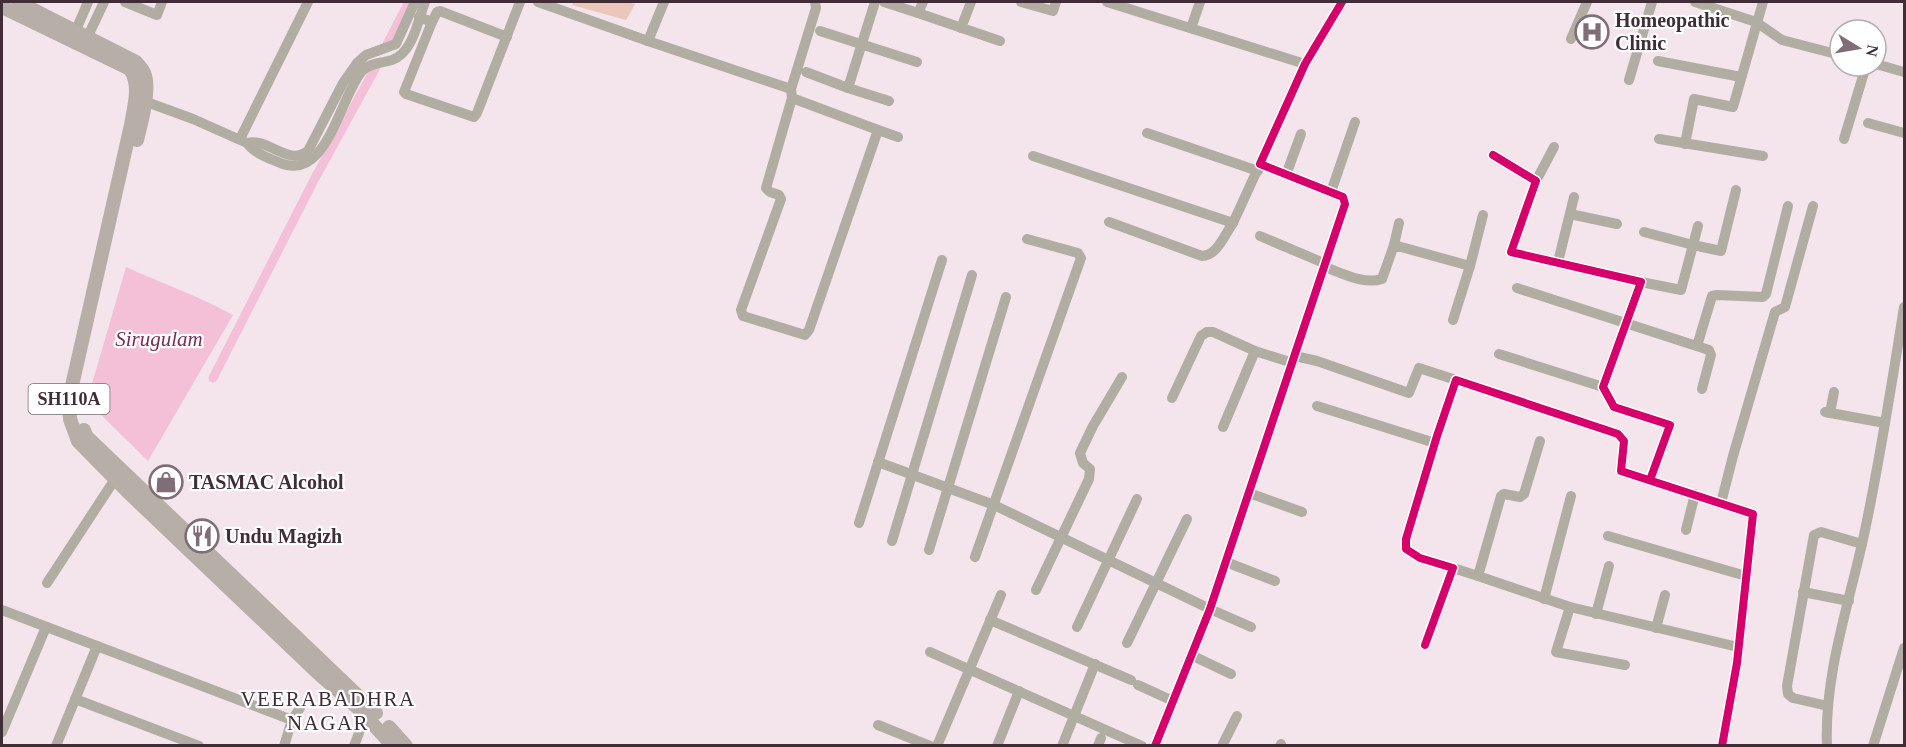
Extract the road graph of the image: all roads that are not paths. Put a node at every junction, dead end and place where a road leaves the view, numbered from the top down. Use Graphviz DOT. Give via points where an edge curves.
graph roads {
  1 [pos="18,2"];
  2 [pos="88,2"];
  3 [pos="104,2"];
  4 [pos="125,2"];
  5 [pos="162,2"];
  6 [pos="308,2"];
  7 [pos="415,2"];
  8 [pos="425,2"];
  9 [pos="520,2"];
  10 [pos="538,2"];
  11 [pos="664,2"];
  12 [pos="815,2"];
  13 [pos="875,2"];
  14 [pos="884,2"];
  15 [pos="923,2"];
  16 [pos="971,2"];
  17 [pos="1021,2"];
  18 [pos="1107,2"];
  19 [pos="1200,2"];
  20 [pos="1342,2"];
  21 [pos="1587,2"];
  22 [pos="1652,2"];
  23 [pos="1695,2"];
  24 [pos="1763,2"];
  25 [pos="566,6"];
  26 [pos="2,7"];
  27 [pos="1057,9"];
  28 [pos="918,13"];
  29 [pos="419,17"];
  30 [pos="432,22"];
  31 [pos="1756,22"];
  32 [pos="961,28"];
  33 [pos="1191,28"];
  34 [pos="820,32"];
  35 [pos="82,33"];
  36 [pos="507,37"];
  37 [pos="1571,39"];
  38 [pos="648,41"];
  39 [pos="1000,41"];
  40 [pos="861,45"];
  41 [pos="401,48"];
  42 [pos="1828,52"];
  43 [pos="1658,61"];
  44 [pos="917,62"];
  45 [pos="1305,64"];
  46 [pos="1888,67"];
  47 [pos="806,72"];
  48 [pos="1905,72"];
  49 [pos="1741,77"];
  50 [pos="1862,78"];
  51 [pos="1629,80"];
  52 [pos="848,88"];
  53 [pos="792,93"];
  54 [pos="144,101"];
  55 [pos="889,101"];
  56 [pos="1355,122"];
  57 [pos="1868,123"];
  58 [pos="878,130"];
  59 [pos="1147,133"];
  60 [pos="1905,133"];
  61 [pos="1301,135"];
  62 [pos="898,137"];
  63 [pos="1659,139"];
  64 [pos="1844,139"];
  65 [pos="244,141"];
  66 [pos="1685,144"];
  67 [pos="1554,147"];
  68 [pos="1493,155"];
  69 [pos="1033,156"];
  70 [pos="1763,156"];
  71 [pos="1259,168"];
  72 [pos="1286,175"];
  73 [pos="1536,181"];
  74 [pos="1736,190"];
  75 [pos="1331,192"];
  76 [pos="1574,197"];
  77 [pos="1788,206"];
  78 [pos="1813,206"];
  79 [pos="1570,214"];
  80 [pos="1483,215"];
  81 [pos="1108,222"];
  82 [pos="1233,223"];
  83 [pos="1399,223"];
  84 [pos="1617,224"];
  85 [pos="1698,226"];
  86 [pos="1644,232"];
  87 [pos="1260,236"];
  88 [pos="1027,238"];
  89 [pos="1394,245"];
  90 [pos="1693,245"];
  91 [pos="942,260"];
  92 [pos="1558,262"];
  93 [pos="1325,266"];
  94 [pos="1470,266"];
  95 [pos="972,275"];
  96 [pos="1641,282"];
  97 [pos="1516,288"];
  98 [pos="1006,297"];
  99 [pos="1905,307"];
  100 [pos="1453,320"];
  101 [pos="1627,322"];
  102 [pos="1696,346"];
  103 [pos="1255,351"];
  104 [pos="1499,354"];
  105 [pos="1294,359"];
  106 [pos="1122,376"];
  107 [pos="1456,380"];
  108 [pos="1603,387"];
  109 [pos="1702,389"];
  110 [pos="1834,392"];
  111 [pos="1172,398"];
  112 [pos="1317,406"];
  113 [pos="1885,423"];
  114 [pos="1223,427"];
  115 [pos="1540,441"];
  116 [pos="1435,443"];
  117 [pos="878,462"];
  118 [pos="911,475"];
  119 [pos="115,479"];
  120 [pos="1650,480"];
  121 [pos="948,487"];
  122 [pos="1249,493"];
  123 [pos="1695,494"];
  124 [pos="1571,496"];
  125 [pos="1137,500"];
  126 [pos="1721,503"];
  127 [pos="994,505"];
  128 [pos="1302,512"];
  129 [pos="1187,519"];
  130 [pos="859,523"];
  131 [pos="1686,530"];
  132 [pos="1608,536"];
  133 [pos="1060,538"];
  134 [pos="892,541"];
  135 [pos="1862,544"];
  136 [pos="929,550"];
  137 [pos="975,557"];
  138 [pos="1108,561"];
  139 [pos="1226,562"];
  140 [pos="1609,566"];
  141 [pos="1453,568"];
  142 [pos="1478,576"];
  143 [pos="1746,576"];
  144 [pos="1275,581"];
  145 [pos="46,583"];
  146 [pos="1155,583"];
  147 [pos="1036,590"];
  148 [pos="1803,592"];
  149 [pos="1001,595"];
  150 [pos="1665,596"];
  151 [pos="1544,599"];
  152 [pos="1849,601"];
  153 [pos="1570,607"];
  154 [pos="1210,609"];
  155 [pos="2,610"];
  156 [pos="1596,614"];
  157 [pos="990,620"];
  158 [pos="46,627"];
  159 [pos="1077,627"];
  160 [pos="1251,627"];
  161 [pos="1656,628"];
  162 [pos="1127,642"];
  163 [pos="1425,645"];
  164 [pos="97,646"];
  165 [pos="1738,647"];
  166 [pos="1905,648"];
  167 [pos="930,652"];
  168 [pos="1191,655"];
  169 [pos="1095,664"];
  170 [pos="1625,665"];
  171 [pos="970,669"];
  172 [pos="1231,674"];
  173 [pos="1019,691"];
  174 [pos="75,699"];
  175 [pos="1173,701"];
  176 [pos="1828,706"];
  177 [pos="300,708"];
  178 [pos="367,711"];
  179 [pos="1074,714"];
  180 [pos="1237,716"];
  181 [pos="292,720"];
  182 [pos="878,725"];
  183 [pos="2,732"];
  184 [pos="56,746"];
  185 [pos="199,746"];
  186 [pos="284,746"];
  187 [pos="354,746"];
  188 [pos="393,746"];
  189 [pos="406,746"];
  190 [pos="930,746"];
  191 [pos="937,746"];
  192 [pos="997,746"];
  193 [pos="1062,746"];
  194 [pos="1142,746"];
  195 [pos="1155,746"];
  196 [pos="1222,746"];
  197 [pos="1722,746"];
  198 [pos="1827,746"];
  199 [pos="1873,746"];
  1 -- 35 [label="main road, SH110A"];
  2 -- 35 [label="street"];
  3 -- 35 [label="street"];
  4 -- 5 [label="street" via="156,15"];
  6 -- 65 [label="street"];
  7 -- 41 [label="street"];
  8 -- 29 [label="street"];
  9 -- 36 [label="street"];
  10 -- 25 [label="street"];
  11 -- 38 [label="street"];
  12 -- 53 [label="street"];
  13 -- 40 [label="street"];
  14 -- 28 [label="street"];
  15 -- 28 [label="street"];
  16 -- 32 [label="street"];
  17 -- 27 [label="street"];
  18 -- 33 [label="street"];
  19 -- 33 [label="street"];
  20 -- 45 [label="street"];
  21 -- 37 [label="street"];
  22 -- 51 [label="street"];
  23 -- 31 [label="street"];
  24 -- 31 [label="street"];
  25 -- 38 [label="street"];
  26 -- 119 [label="main road, SH110A" via="130,69 136,77 131,125 69,399 70,419 78,441"];
  28 -- 32 [label="street"];
  29 -- 30 [label="street"];
  29 -- 41 [label="street"];
  30 -- 36 [label="street" via="440,11"];
  30 -- 36 [label="street" via="404,92 468,117 477,113"];
  31 -- 42 [label="street" via="1782,40"];
  31 -- 49 [label="street"];
  32 -- 39 [label="street"];
  33 -- 45 [label="street"];
  34 -- 40 [label="street"];
  35 -- 54 [label="main road, SH110A" via="136,62 144,73"];
  38 -- 53 [label="street"];
  40 -- 44 [label="street"];
  40 -- 52 [label="street"];
  41 -- 65 [label="street" via="394,59 357,70 312,161 298,167 291,161 252,150"];
  43 -- 49 [label="street"];
  45 -- 71 [label="street"];
  46 -- 48 [label="street"];
  47 -- 52 [label="street"];
  49 -- 66 [label="street" via="1733,107 1695,99"];
  50 -- 64 [label="street"];
  52 -- 55 [label="street"];
  53 -- 58 [label="street"];
  53 -- 58 [label="street" via="766,188 781,199 741,310 743,316 805,335"];
  54 -- 65 [label="street"];
  54 -- 178 [label="main road, SH110A" via="78,400 79,417 86,436"];
  56 -- 75 [label="street"];
  57 -- 60 [label="street"];
  58 -- 62 [label="street"];
  59 -- 71 [label="street"];
  61 -- 72 [label="street"];
  63 -- 66 [label="street"];
  66 -- 70 [label="street"];
  67 -- 73 [label="street"];
  68 -- 73 [label="street"];
  69 -- 82 [label="street"];
  71 -- 72 [label="street"];
  71 -- 82 [label="street"];
  72 -- 75 [label="street"];
  73 -- 92 [label="street" via="1511,252"];
  74 -- 90 [label="street" via="1721,251"];
  75 -- 93 [label="street" via="1343,197 1345,204"];
  76 -- 79 [label="street"];
  77 -- 102 [label="street" via="1766,294 1712,296"];
  78 -- 126 [label="street" via="1785,307 1775,312 1768,334"];
  79 -- 84 [label="street"];
  79 -- 92 [label="street"];
  80 -- 94 [label="street"];
  81 -- 82 [label="street" via="1202,256 1216,248"];
  83 -- 89 [label="street"];
  85 -- 90 [label="street"];
  86 -- 90 [label="street"];
  87 -- 93 [label="street"];
  88 -- 127 [label="street" via="1078,253 1081,258"];
  89 -- 93 [label="street" via="1382,279 1374,282"];
  89 -- 94 [label="street"];
  90 -- 96 [label="street" via="1681,290"];
  91 -- 117 [label="street"];
  92 -- 96 [label="street"];
  93 -- 105 [label="street"];
  94 -- 100 [label="street"];
  95 -- 118 [label="street"];
  96 -- 101 [label="street"];
  97 -- 101 [label="street"];
  98 -- 121 [label="street"];
  99 -- 113 [label="street"];
  101 -- 102 [label="street"];
  101 -- 108 [label="street"];
  102 -- 109 [label="street" via="1709,350 1711,355"];
  103 -- 105 [label="street"];
  103 -- 111 [label="street" via="1207,332"];
  103 -- 114 [label="street"];
  104 -- 108 [label="street"];
  105 -- 107 [label="street" via="1317,361 1409,393 1419,368"];
  105 -- 122 [label="street"];
  106 -- 133 [label="street" via="1080,453 1091,474"];
  107 -- 116 [label="street"];
  107 -- 120 [label="street" via="1618,434 1624,441 1621,471"];
  108 -- 120 [label="street" via="1614,407 1670,425"];
  110 -- 113 [label="street" via="1828,412"];
  112 -- 116 [label="street"];
  113 -- 135 [label="street"];
  115 -- 142 [label="street" via="1524,494 1502,496"];
  116 -- 141 [label="street" via="1406,549 1420,558"];
  117 -- 118 [label="street"];
  117 -- 130 [label="street"];
  118 -- 121 [label="street"];
  118 -- 134 [label="street"];
  119 -- 145 [label="street"];
  119 -- 178 [label="main road, SH110A" via="319,674"];
  120 -- 123 [label="street"];
  121 -- 127 [label="street"];
  121 -- 136 [label="street"];
  122 -- 128 [label="street"];
  122 -- 139 [label="street"];
  123 -- 126 [label="street"];
  123 -- 131 [label="street"];
  124 -- 151 [label="street"];
  125 -- 138 [label="street"];
  126 -- 143 [label="street" via="1753,514"];
  127 -- 133 [label="street"];
  127 -- 137 [label="street"];
  129 -- 146 [label="street"];
  132 -- 143 [label="street"];
  133 -- 138 [label="street"];
  133 -- 147 [label="street"];
  135 -- 148 [label="street" via="1815,532"];
  135 -- 152 [label="street"];
  138 -- 146 [label="street"];
  138 -- 159 [label="street"];
  139 -- 144 [label="street"];
  139 -- 154 [label="street"];
  140 -- 156 [label="street"];
  141 -- 142 [label="street"];
  141 -- 163 [label="street"];
  142 -- 151 [label="street"];
  143 -- 165 [label="street"];
  146 -- 154 [label="street"];
  146 -- 162 [label="street"];
  148 -- 152 [label="street"];
  148 -- 176 [label="street" via="1788,694"];
  149 -- 157 [label="street"];
  150 -- 161 [label="street"];
  151 -- 153 [label="street"];
  152 -- 176 [label="street"];
  153 -- 156 [label="street"];
  153 -- 170 [label="street" via="1556,652"];
  154 -- 160 [label="street"];
  154 -- 168 [label="street"];
  155 -- 158 [label="street"];
  156 -- 161 [label="street"];
  157 -- 169 [label="street"];
  157 -- 171 [label="street"];
  158 -- 164 [label="street"];
  158 -- 183 [label="street"];
  161 -- 165 [label="street"];
  164 -- 174 [label="street"];
  164 -- 181 [label="street"];
  165 -- 197 [label="street"];
  166 -- 199 [label="street"];
  167 -- 171 [label="street"];
  168 -- 172 [label="street"];
  168 -- 175 [label="street"];
  169 -- 175 [label="street"];
  169 -- 179 [label="street"];
  171 -- 173 [label="street"];
  171 -- 191 [label="street"];
  173 -- 179 [label="street"];
  173 -- 192 [label="street"];
  174 -- 184 [label="street"];
  174 -- 185 [label="street"];
  175 -- 195 [label="street"];
  176 -- 198 [label="street"];
  177 -- 181 [label="street"];
  178 -- 187 [label="street"];
  178 -- 188 [label="main road, SH110A"];
  178 -- 189 [label="main road, SH110A"];
  179 -- 193 [label="street"];
  179 -- 194 [label="street"];
  180 -- 196 [label="street"];
  181 -- 186 [label="street"];
  182 -- 190 [label="street"];
}
